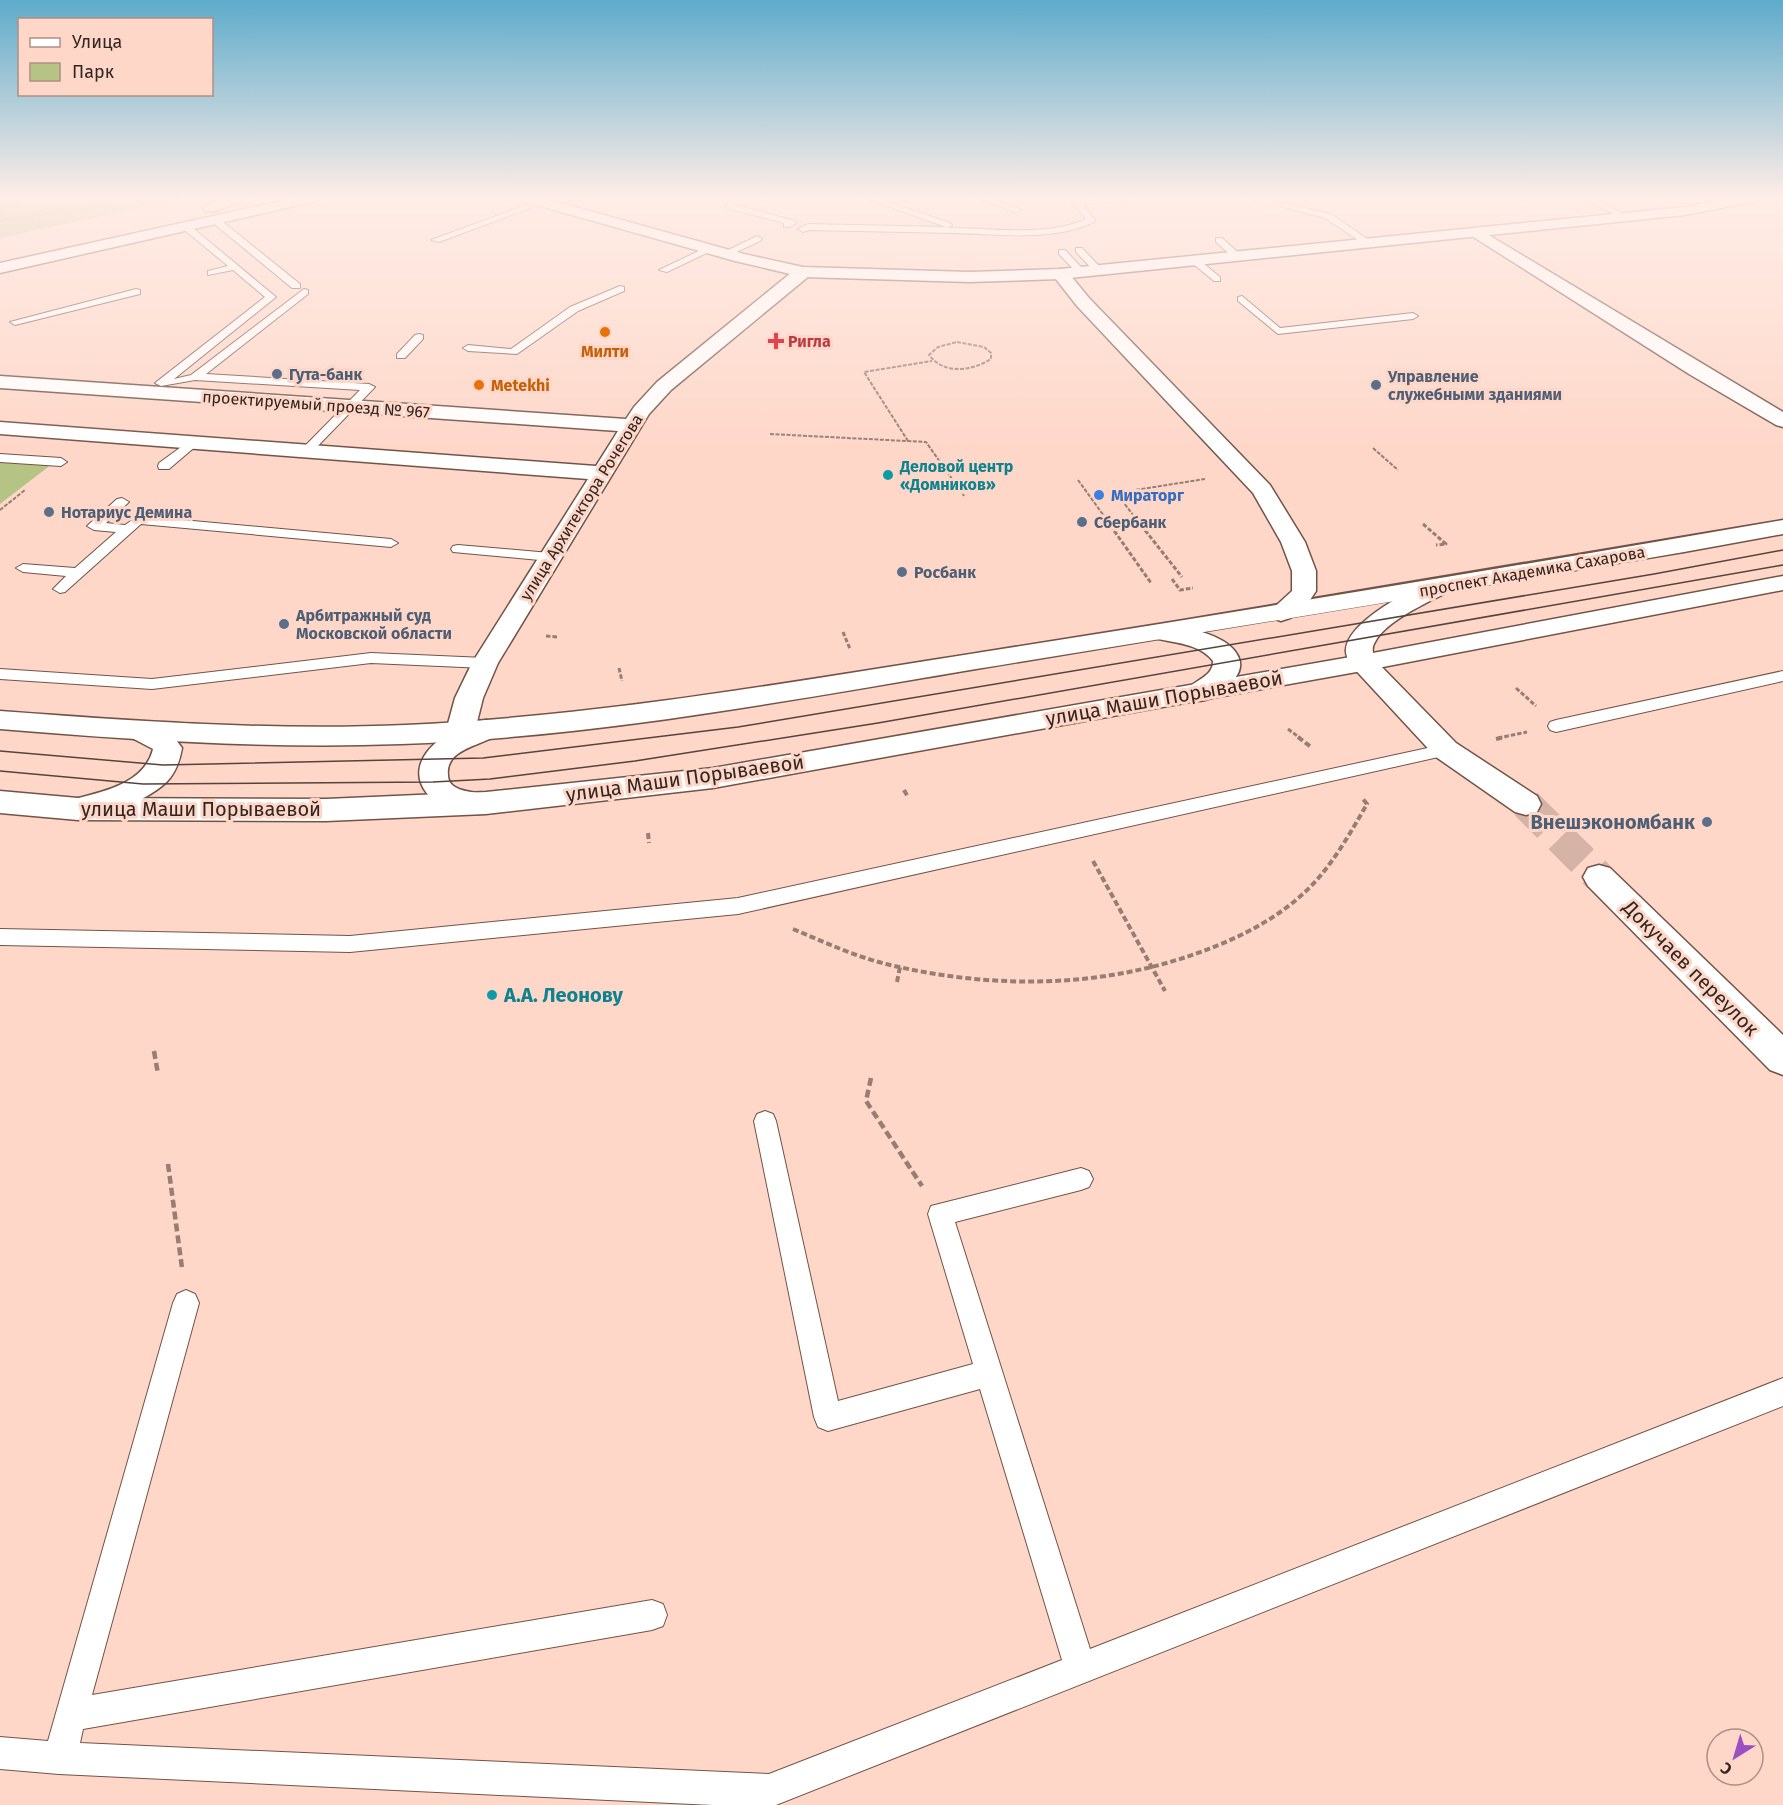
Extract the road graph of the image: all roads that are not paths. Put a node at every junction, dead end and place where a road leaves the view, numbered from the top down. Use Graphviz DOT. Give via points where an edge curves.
graph roads {
  1 [pos="252,281"];
  2 [pos="291,281"];
  3 [pos="792,281"];
  4 [pos="1066,281"];
  5 [pos="1553,281"];
  6 [pos="620,289"];
  7 [pos="136,292"];
  8 [pos="1242,299"];
  9 [pos="1413,316"];
  10 [pos="15,322"];
  11 [pos="419,337"];
  12 [pos="468,348"];
  13 [pos="401,356"];
  14 [pos="195,377"];
  15 [pos="0,382"];
  16 [pos="156,387"];
  17 [pos="351,406"];
  18 [pos="1783,421"];
  19 [pos="631,426"];
  20 [pos="0,428"];
  21 [pos="94,435"];
  22 [pos="192,442"];
  23 [pos="306,451"];
  24 [pos="0,458"];
  25 [pos="62,462"];
  26 [pos="164,466"];
  27 [pos="601,473"];
  28 [pos="122,502"];
  29 [pos="1783,527"];
  30 [pos="129,529"];
  31 [pos="390,543"];
  32 [pos="458,549"];
  33 [pos="550,557"];
  34 [pos="22,568"];
  35 [pos="77,573"];
  36 [pos="1783,583"];
  37 [pos="1437,588"];
  38 [pos="60,589"];
  39 [pos="1281,613"];
  40 [pos="1163,632"];
  41 [pos="484,663"];
  42 [pos="1362,663"];
  43 [pos="0,674"];
  44 [pos="1783,676"];
  45 [pos="1198,692"];
  46 [pos="0,720"];
  47 [pos="1556,726"];
  48 [pos="493,727"];
  49 [pos="142,731"];
  50 [pos="460,731"];
  51 [pos="1446,750"];
  52 [pos="0,802"];
  53 [pos="486,803"];
  54 [pos="1526,804"];
  55 [pos="78,809"];
  56 [pos="1599,877"];
  57 [pos="0,937"];
  58 [pos="1783,1059"];
  59 [pos="765,1121"];
  60 [pos="1081,1179"];
  61 [pos="186,1303"];
  62 [pos="989,1373"];
  63 [pos="1783,1392"];
  64 [pos="652,1615"];
  65 [pos="1080,1668"];
  66 [pos="70,1715"];
  67 [pos="0,1753"];
  68 [pos="59,1758"];
  69 [pos="770,1798"];
  1 -- 16 [label="lane" via="271,297"];
  2 -- 14 [label="lane" via="300,289"];
  3 -- 19 [label="main road, улица Архитектора Рочегова" via="664,386"];
  4 -- 39 [label="main road" via="1262,490 1293,542 1304,571 1304,591"];
  5 -- 18 [label="main road"];
  6 -- 12 [label="lane" via="574,309 513,352"];
  7 -- 10 [label="lane"];
  8 -- 9 [label="lane" via="1278,331"];
  11 -- 13 [label="lane"];
  14 -- 16 [label="lane"];
  14 -- 17 [label="lane" via="371,385"];
  15 -- 16 [label="main road, проектируемый проезд № 967"];
  16 -- 17 [label="main road, проектируемый проезд № 967"];
  16 -- 21 [label="main road"];
  17 -- 19 [label="main road, проектируемый проезд № 967"];
  17 -- 23 [label="lane"];
  19 -- 27 [label="main road, улица Архитектора Рочегова"];
  20 -- 21 [label="main road"];
  21 -- 22 [label="main road"];
  22 -- 23 [label="main road"];
  22 -- 26 [label="lane"];
  23 -- 27 [label="main road"];
  24 -- 25 [label="lane"];
  27 -- 33 [label="main road, улица Архитектора Рочегова"];
  28 -- 30 [label="lane" via="94,525"];
  29 -- 37 [label="main road, проспект Академика Сахарова"];
  30 -- 31 [label="lane" via="138,520"];
  30 -- 35 [label="lane"];
  32 -- 33 [label="lane"];
  33 -- 41 [label="main road, улица Архитектора Рочегова"];
  34 -- 35 [label="lane"];
  35 -- 38 [label="lane"];
  36 -- 42 [label="main road"];
  37 -- 39 [label="main road, проспект Академика Сахарова"];
  37 -- 42 [label="main road" via="1406,602 1383,619 1362,640"];
  39 -- 40 [label="main road"];
  40 -- 45 [label="main road" via="1204,640 1223,655 1225,673"];
  40 -- 48 [label="main road" via="663,710"];
  41 -- 43 [label="lane" via="370,658 152,684"];
  41 -- 50 [label="main road, улица Архитектора Рочегова"];
  42 -- 45 [label="main road, улица Маши Порываевой"];
  42 -- 51 [label="main road"];
  44 -- 47 [label="lane"];
  45 -- 53 [label="main road, улица Маши Порываевой" via="712,778"];
  46 -- 49 [label="main road"];
  48 -- 50 [label="main road"];
  48 -- 53 [label="main road" via="460,738 446,748 432,771 440,792 467,803"];
  49 -- 50 [label="main road" via="330,735"];
  49 -- 55 [label="main road" via="168,748 158,773 129,793"];
  51 -- 54 [label="main road"];
  51 -- 57 [label="lane" via="738,906 350,944"];
  52 -- 55 [label="main road, улица Маши Порываевой"];
  53 -- 55 [label="main road, улица Маши Порываевой" via="294,810"];
  56 -- 58 [label="main road, Докучаев переулок"];
  59 -- 62 [label="lane" via="828,1417"];
  60 -- 62 [label="lane" via="940,1214"];
  61 -- 66 [label="lane"];
  62 -- 65 [label="lane"];
  63 -- 65 [label="lane"];
  64 -- 66 [label="lane"];
  65 -- 69 [label="lane"];
  66 -- 68 [label="lane"];
  67 -- 68 [label="lane"];
  68 -- 69 [label="lane"];
}
